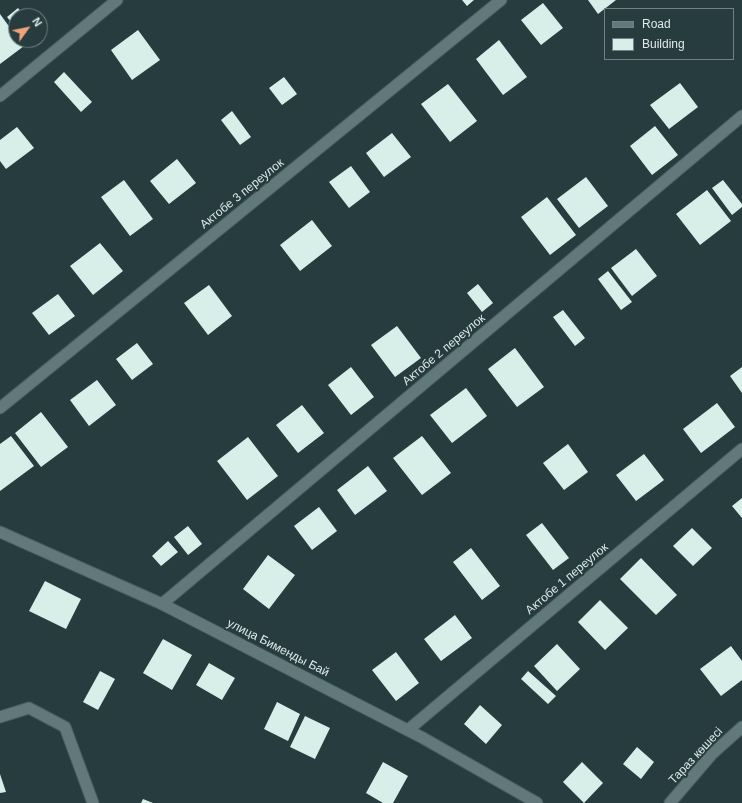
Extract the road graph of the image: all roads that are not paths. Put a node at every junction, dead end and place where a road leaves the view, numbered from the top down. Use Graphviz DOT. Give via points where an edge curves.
graph roads {
  1 [pos="117,0"];
  2 [pos="501,0"];
  3 [pos="0,96"];
  4 [pos="742,116"];
  5 [pos="0,408"];
  6 [pos="742,449"];
  7 [pos="0,532"];
  8 [pos="162,604"];
  9 [pos="0,717"];
  10 [pos="742,727"];
  11 [pos="408,730"];
  12 [pos="93,803"];
  13 [pos="536,803"];
  14 [pos="670,803"];
  1 -- 3 [label="street"];
  2 -- 5 [label="street, Актобе 3 переулок"];
  4 -- 8 [label="street, Актобе 2 переулок"];
  6 -- 11 [label="street, Актобе 1 переулок"];
  7 -- 8 [label="street, улица Бименды Бай"];
  8 -- 11 [label="street, улица Бименды Бай"];
  9 -- 12 [label="street" via="29,708 65,727"];
  10 -- 14 [label="street, Тараз көшесі" via="712,754"];
  11 -- 13 [label="street, улица Бименды Бай"];
}
